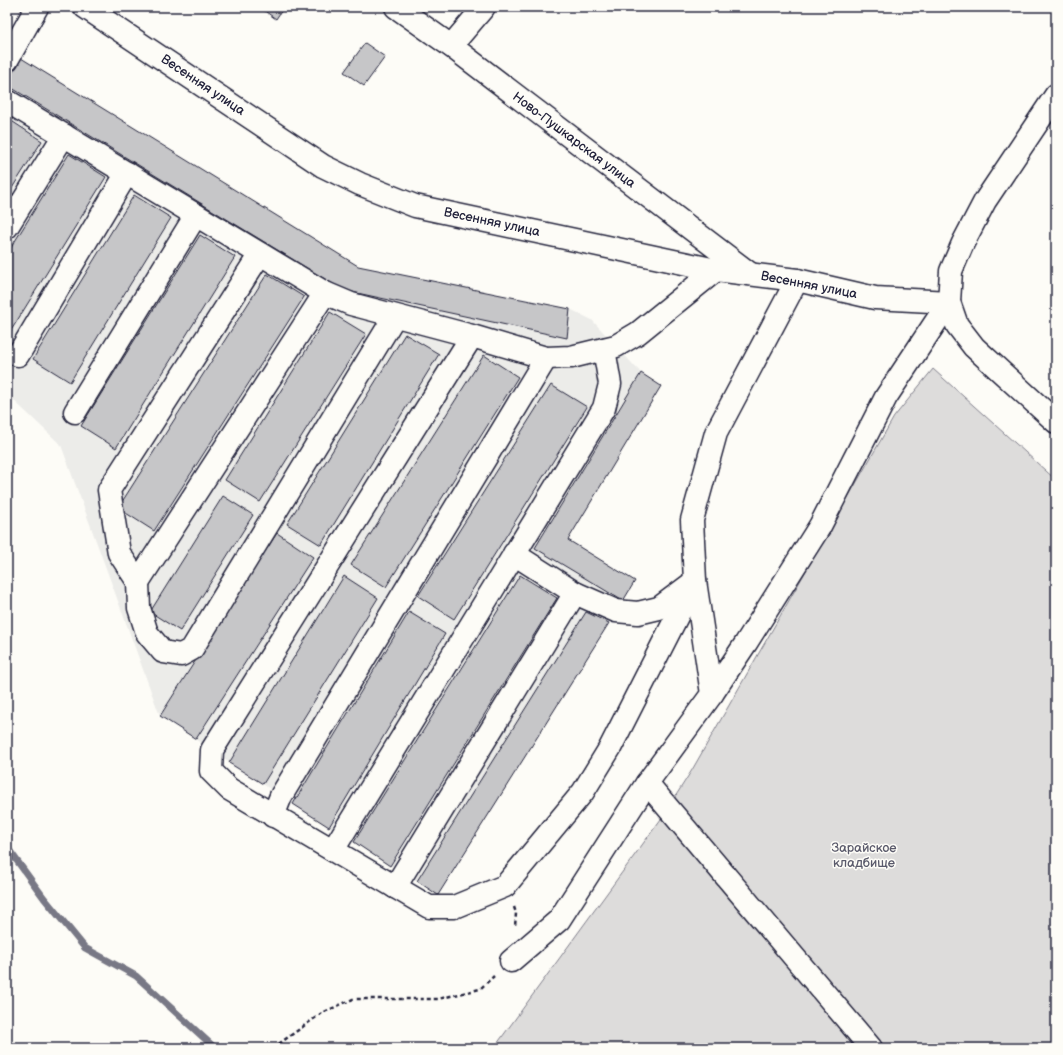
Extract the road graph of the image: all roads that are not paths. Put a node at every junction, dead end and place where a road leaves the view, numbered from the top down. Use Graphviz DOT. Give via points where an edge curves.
graph roads {
  1 [pos="37,7"];
  2 [pos="85,7"];
  3 [pos="396,7"];
  4 [pos="484,7"];
  5 [pos="451,46"];
  6 [pos="7,60"];
  7 [pos="1056,95"];
  8 [pos="7,100"];
  9 [pos="64,135"];
  10 [pos="127,173"];
  11 [pos="196,215"];
  12 [pos="7,227"];
  13 [pos="260,254"];
  14 [pos="716,270"];
  15 [pos="751,274"];
  16 [pos="797,280"];
  17 [pos="325,293"];
  18 [pos="949,302"];
  19 [pos="395,316"];
  20 [pos="472,336"];
  21 [pos="604,349"];
  22 [pos="18,355"];
  23 [pos="546,358"];
  24 [pos="76,412"];
  25 [pos="1056,422"];
  26 [pos="514,554"];
  27 [pos="695,581"];
  28 [pos="138,582"];
  29 [pos="575,593"];
  30 [pos="712,694"];
  31 [pos="647,783"];
  32 [pos="273,816"];
  33 [pos="333,850"];
  34 [pos="395,887"];
  35 [pos="511,961"];
  36 [pos="871,1048"];
  1 -- 6 [label="street"];
  2 -- 14 [label="street, Весенняя улица" via="323,166 360,184 415,206"];
  3 -- 5 [label="street, Ново-Пушкарская улица"];
  4 -- 5 [label="street"];
  5 -- 15 [label="street, Ново-Пушкарская улица"];
  7 -- 18 [label="street" via="985,201 963,243 951,271"];
  8 -- 9 [label="street"];
  9 -- 10 [label="street"];
  9 -- 12 [label="street"];
  10 -- 11 [label="street"];
  10 -- 22 [label="street"];
  11 -- 13 [label="street"];
  11 -- 24 [label="street"];
  13 -- 17 [label="street"];
  13 -- 28 [label="street" via="109,490 119,553"];
  14 -- 15 [label="street, Весенняя улица"];
  14 -- 21 [label="street" via="638,333 616,346"];
  15 -- 16 [label="street, Весенняя улица"];
  16 -- 18 [label="street, Весенняя улица" via="875,298"];
  16 -- 27 [label="street" via="716,433 692,520"];
  17 -- 19 [label="street" via="351,304"];
  17 -- 28 [label="street"];
  18 -- 25 [label="street" via="957,324 974,347"];
  18 -- 30 [label="street" via="886,397 820,526"];
  19 -- 20 [label="street"];
  19 -- 28 [label="street" via="192,649 181,655 163,652 147,633 139,608"];
  20 -- 23 [label="street"];
  20 -- 32 [label="street" via="212,750 211,771 229,789"];
  21 -- 23 [label="street" via="571,357"];
  21 -- 26 [label="street" via="610,384 604,408"];
  23 -- 32 [label="street" via="281,796"];
  26 -- 29 [label="street"];
  26 -- 33 [label="street"];
  27 -- 29 [label="street" via="659,608 638,613 616,611"];
  27 -- 30 [label="street"];
  27 -- 34 [label="street" via="610,748 583,792 505,886 454,907 429,907"];
  29 -- 34 [label="street"];
  30 -- 31 [label="street"];
  31 -- 35 [label="street" via="559,920"];
  31 -- 36 [label="street"];
  32 -- 33 [label="street"];
  33 -- 34 [label="street"];
}
